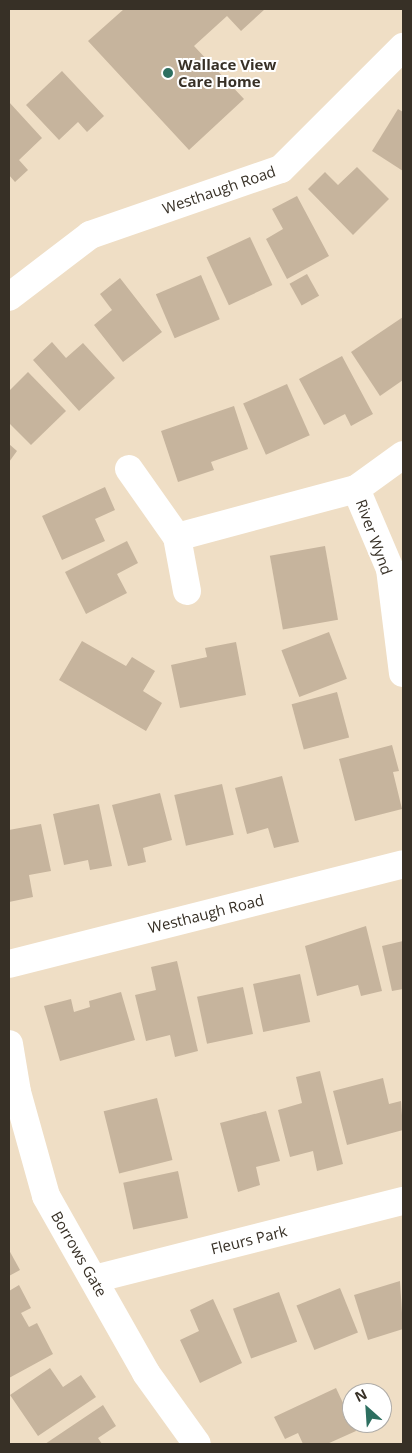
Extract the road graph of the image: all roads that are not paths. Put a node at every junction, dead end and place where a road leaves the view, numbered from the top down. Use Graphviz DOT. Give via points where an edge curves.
graph roads {
  1 [pos="403,47"];
  2 [pos="9,297"];
  3 [pos="403,455"];
  4 [pos="129,469"];
  5 [pos="356,489"];
  6 [pos="178,538"];
  7 [pos="187,591"];
  8 [pos="403,673"];
  9 [pos="403,864"];
  10 [pos="9,964"];
  11 [pos="9,1044"];
  12 [pos="403,1201"];
  13 [pos="94,1279"];
  14 [pos="197,1444"];
  1 -- 2 [label="street, Westhaugh Road" via="280,169 90,235"];
  3 -- 5 [label="street, River Wynd"];
  4 -- 6 [label="street"];
  5 -- 6 [label="street, River Wynd"];
  5 -- 8 [label="street, River Wynd" via="390,569"];
  6 -- 7 [label="street"];
  9 -- 10 [label="street, Westhaugh Road"];
  11 -- 13 [label="street, Borrows Gate" via="17,1092 46,1196"];
  12 -- 13 [label="street, Fleurs Park"];
  13 -- 14 [label="street, Borrows Gate" via="146,1373"];
}
